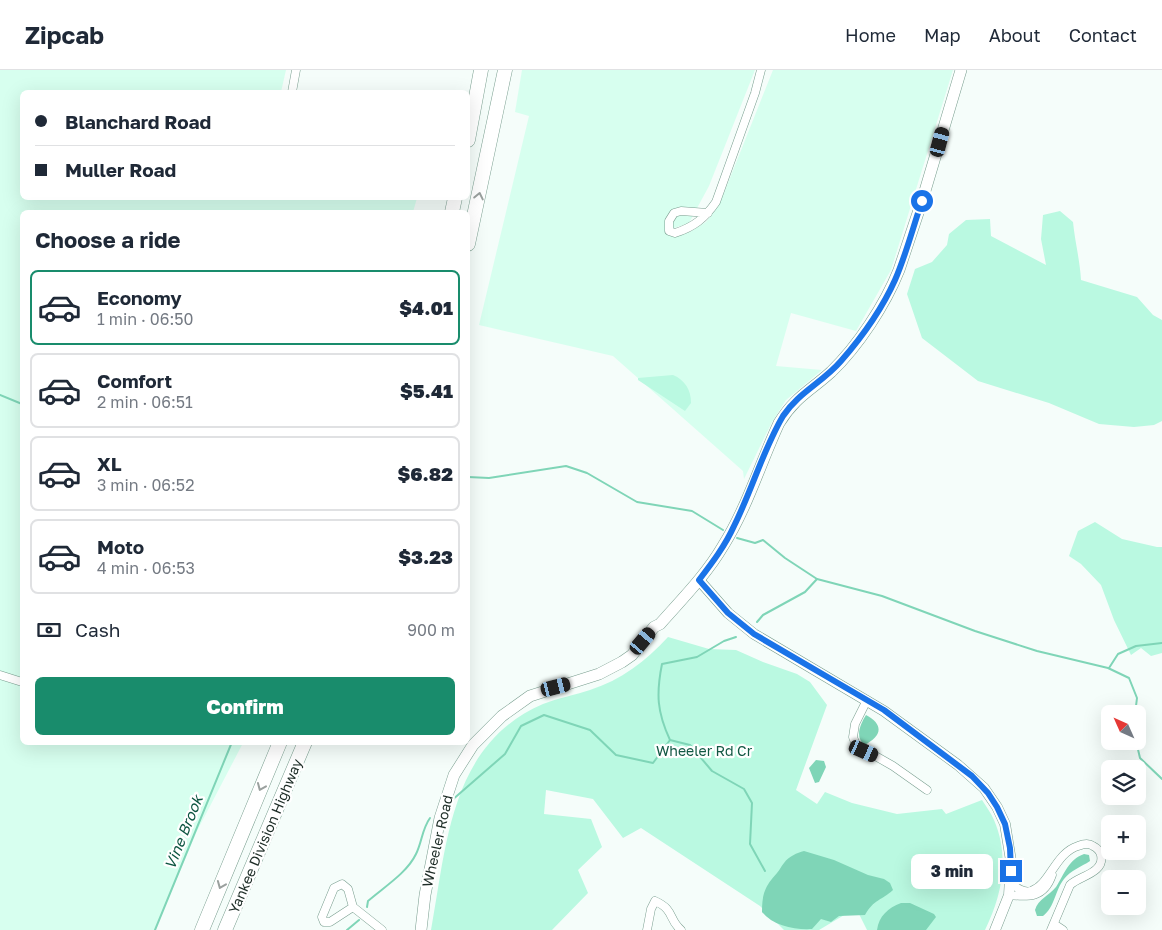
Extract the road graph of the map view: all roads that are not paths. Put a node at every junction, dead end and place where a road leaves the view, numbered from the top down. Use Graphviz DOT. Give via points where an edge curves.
graph roads {
  1 [pos="296,70"];
  2 [pos="481,70"];
  3 [pos="504,70"];
  4 [pos="761,70"];
  5 [pos="961,70"];
  6 [pos="292,90"];
  7 [pos="470,129"];
  8 [pos="708,213"];
  9 [pos="470,234"];
  10 [pos="699,580"];
  11 [pos="0,675"];
  12 [pos="20,681"];
  13 [pos="867,700"];
  14 [pos="279,745"];
  15 [pos="304,745"];
  16 [pos="927,790"];
  17 [pos="1055,866"];
  18 [pos="1011,883"];
  19 [pos="240,894"];
  20 [pos="1009,895"];
  21 [pos="212,905"];
  22 [pos="353,908"];
  23 [pos="1052,927"];
  24 [pos="195,930"];
  25 [pos="202,930"];
  26 [pos="225,930"];
  27 [pos="232,930"];
  28 [pos="382,930"];
  29 [pos="421,930"];
  30 [pos="647,930"];
  31 [pos="682,930"];
  32 [pos="995,930"];
  33 [pos="1063,930"];
  1 -- 6 [label="street"];
  2 -- 7 [label="highway"];
  9 -- 3 [label="highway, one-way"];
  4 -- 8 [label="street" via="719,196"];
  5 -- 10 [label="main road, Wheeler Road" via="894,281 851,349 829,374 786,411 735,525"];
  8 -- 8 [label="street" via="681,210 674,213 669,221 669,231 675,233 689,228"];
  10 -- 13 [label="street" via="728,613 754,634"];
  10 -- 29 [label="main road, Wheeler Road" via="632,655 599,674 530,696 502,716 473,745 454,775 440,818"];
  11 -- 12 [label="street"];
  13 -- 16 [label="street" via="855,724 853,737 856,745 894,766"];
  13 -- 18 [label="street" via="958,765 988,793 1008,834"];
  14 -- 21 [label="highway, Yankee Division Highway, one-way"];
  15 -- 19 [label="highway, Yankee Division Highway"];
  17 -- 18 [label="street" via="1034,890 1022,891"];
  17 -- 20 [label="street" via="1049,882 1039,893 1027,897"];
  17 -- 23 [label="street" via="1066,852 1081,845 1092,845 1101,856 1096,870 1068,888"];
  18 -- 20 [label="street"];
  19 -- 26 [label="highway, Yankee Division Highway"];
  19 -- 27 [label="highway"];
  20 -- 32 [label="street"];
  21 -- 24 [label="highway"];
  21 -- 25 [label="highway, Yankee Division Highway"];
  22 -- 22 [label="street" via="348,890 342,884 334,888 322,917 324,922 330,922"];
  22 -- 28 [label="street"];
  23 -- 33 [label="street"];
  30 -- 31 [label="street" via="655,902 669,909"];
}
